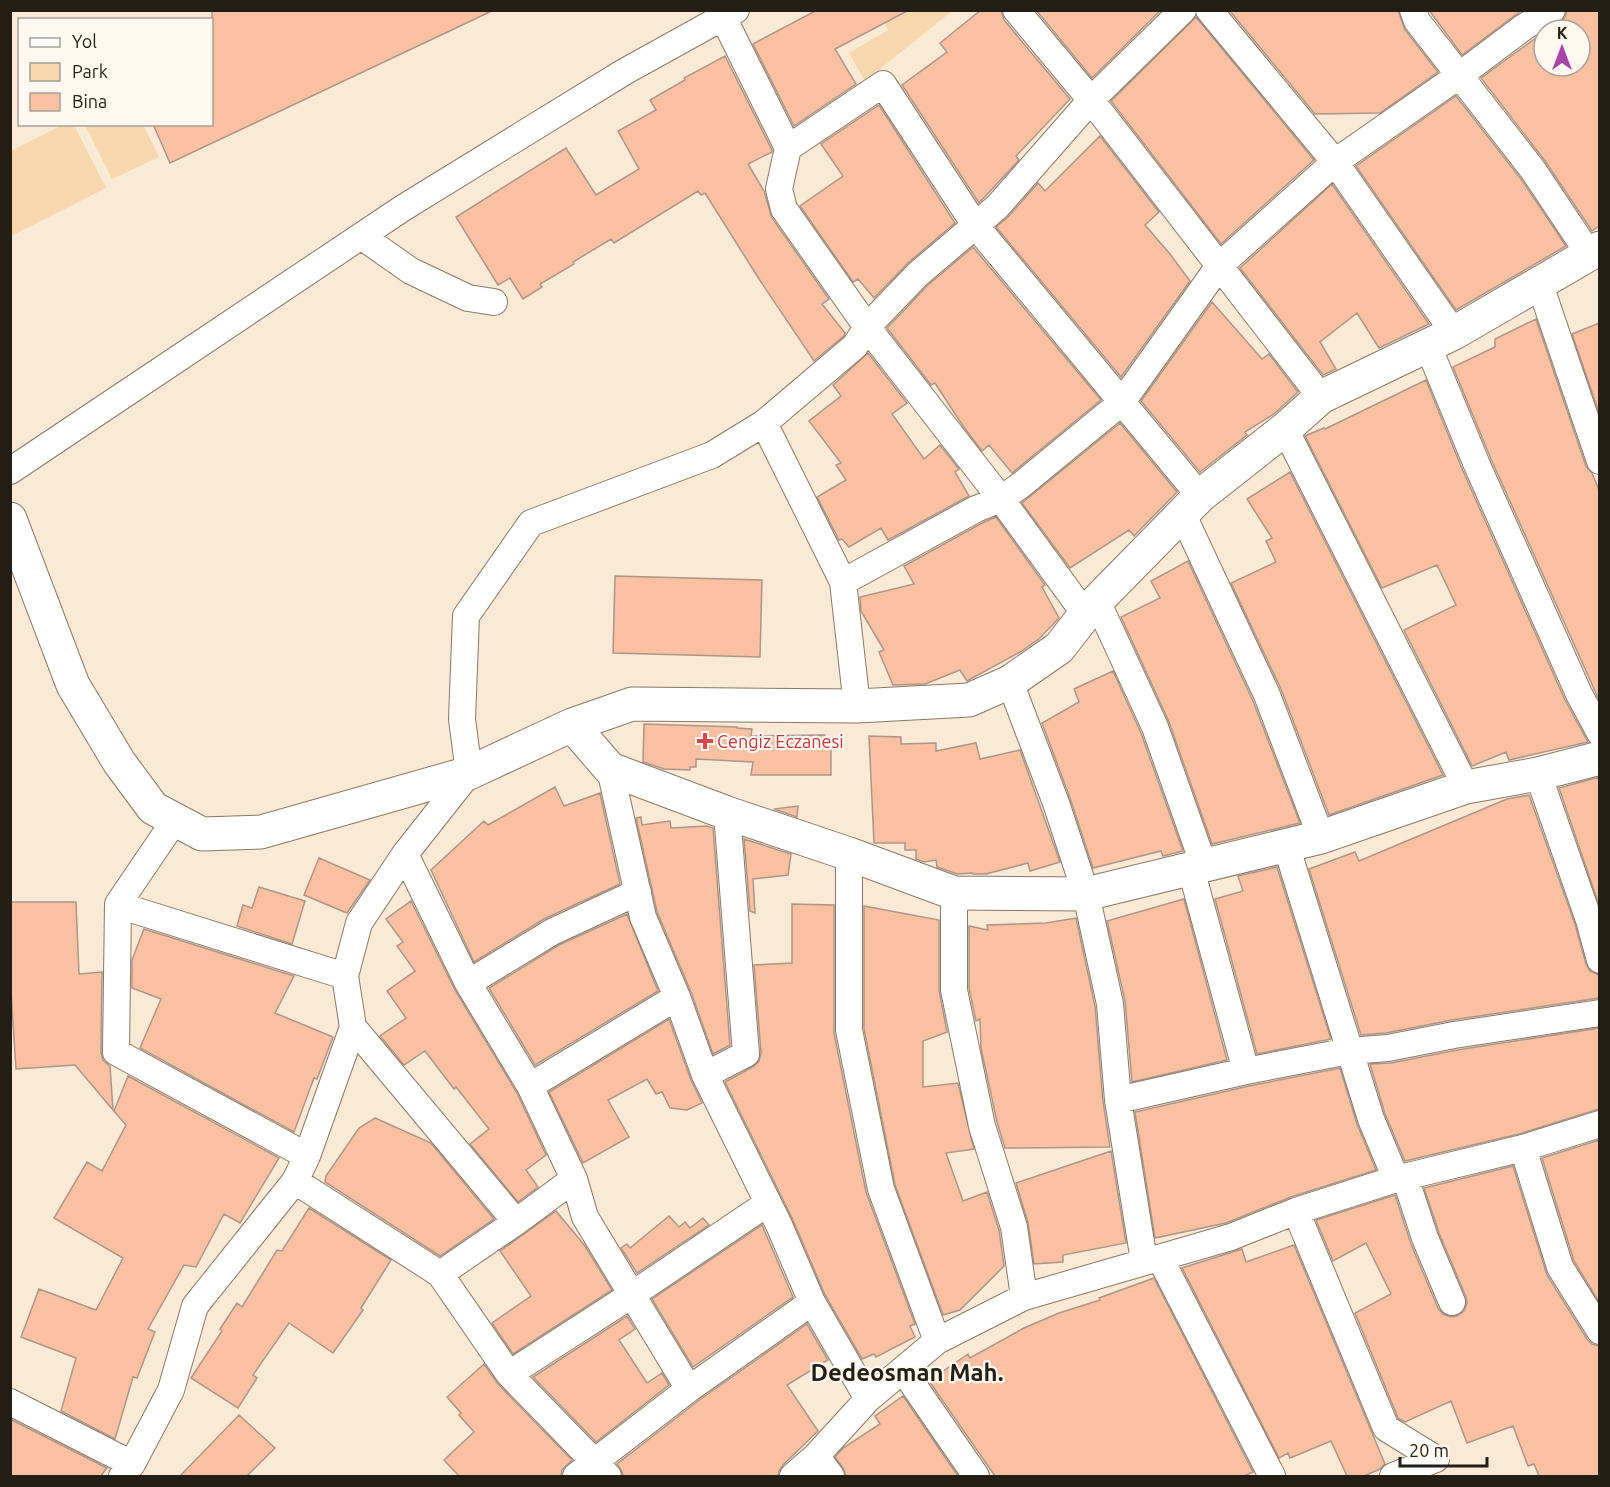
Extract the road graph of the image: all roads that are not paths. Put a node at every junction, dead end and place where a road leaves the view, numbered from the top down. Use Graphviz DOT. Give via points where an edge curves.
graph roads {
  1 [pos="1016,10"];
  2 [pos="1183,10"];
  3 [pos="1209,10"];
  4 [pos="1413,10"];
  5 [pos="1552,10"];
  6 [pos="730,14"];
  7 [pos="1460,75"];
  8 [pos="1092,99"];
  9 [pos="788,148"];
  10 [pos="1335,162"];
  11 [pos="975,225"];
  12 [pos="361,236"];
  13 [pos="1594,251"];
  14 [pos="1219,266"];
  15 [pos="1539,282"];
  16 [pos="494,302"];
  17 [pos="867,327"];
  18 [pos="1441,339"];
  19 [pos="1321,397"];
  20 [pos="1122,402"];
  21 [pos="764,423"];
  22 [pos="1285,429"];
  23 [pos="1599,461"];
  24 [pos="10,471"];
  25 [pos="1000,499"];
  26 [pos="1191,505"];
  27 [pos="10,519"];
  28 [pos="843,582"];
  29 [pos="1091,608"];
  30 [pos="1010,682"];
  31 [pos="857,706"];
  32 [pos="572,725"];
  33 [pos="1599,733"];
  34 [pos="1599,758"];
  35 [pos="610,769"];
  36 [pos="469,773"];
  37 [pos="1538,774"];
  38 [pos="1466,788"];
  39 [pos="727,813"];
  40 [pos="175,820"];
  41 [pos="1321,837"];
  42 [pos="1286,845"];
  43 [pos="405,854"];
  44 [pos="849,854"];
  45 [pos="1198,868"];
  46 [pos="638,892"];
  47 [pos="954,893"];
  48 [pos="1086,894"];
  49 [pos="118,905"];
  50 [pos="1599,960"];
  51 [pos="345,976"];
  52 [pos="468,983"];
  53 [pos="677,997"];
  54 [pos="1599,1013"];
  55 [pos="353,1027"];
  56 [pos="1349,1052"];
  57 [pos="1246,1071"];
  58 [pos="705,1075"];
  59 [pos="530,1086"];
  60 [pos="1118,1100"];
  61 [pos="1599,1124"];
  62 [pos="1523,1148"];
  63 [pos="307,1156"];
  64 [pos="1401,1178"];
  65 [pos="574,1179"];
  66 [pos="295,1182"];
  67 [pos="768,1203"];
  68 [pos="1296,1210"];
  69 [pos="516,1222"];
  70 [pos="1152,1260"];
  71 [pos="440,1274"];
  72 [pos="633,1294"];
  73 [pos="1024,1297"];
  74 [pos="812,1302"];
  75 [pos="1452,1302"];
  76 [pos="1599,1330"];
  77 [pos="937,1341"];
  78 [pos="903,1370"];
  79 [pos="509,1374"];
  80 [pos="689,1389"];
  81 [pos="868,1399"];
  82 [pos="10,1402"];
  83 [pos="816,1456"];
  84 [pos="1438,1467"];
  85 [pos="127,1470"];
  86 [pos="593,1471"];
  87 [pos="793,1476"];
  88 [pos="831,1476"];
  89 [pos="976,1476"];
  90 [pos="1272,1476"];
  91 [pos="1393,1476"];
  1 -- 8 [label="street"];
  2 -- 8 [label="street"];
  3 -- 10 [label="street"];
  4 -- 7 [label="street" via="1417,21"];
  5 -- 7 [label="street"];
  6 -- 9 [label="street"];
  6 -- 12 [label="street" via="624,72"];
  7 -- 10 [label="street"];
  7 -- 13 [label="street"];
  8 -- 11 [label="street" via="997,207"];
  8 -- 14 [label="street"];
  9 -- 11 [label="street" via="883,84"];
  9 -- 17 [label="street" via="779,189 784,209"];
  10 -- 14 [label="street"];
  10 -- 18 [label="street"];
  11 -- 17 [label="street" via="918,274"];
  11 -- 20 [label="street"];
  12 -- 16 [label="street" via="411,271 468,298"];
  12 -- 24 [label="street"];
  13 -- 15 [label="street"];
  14 -- 19 [label="street"];
  14 -- 20 [label="street"];
  15 -- 18 [label="street"];
  15 -- 23 [label="street"];
  17 -- 21 [label="street" via="855,346"];
  17 -- 25 [label="street"];
  18 -- 19 [label="street"];
  18 -- 33 [label="street" via="1482,476"];
  19 -- 22 [label="street"];
  20 -- 25 [label="street"];
  20 -- 26 [label="street"];
  21 -- 28 [label="street"];
  21 -- 36 [label="street" via="712,455 531,523 466,616 462,719"];
  22 -- 26 [label="street"];
  22 -- 38 [label="street"];
  25 -- 28 [label="street"];
  25 -- 29 [label="street"];
  26 -- 29 [label="street"];
  26 -- 41 [label="street"];
  27 -- 40 [label="street" via="73,685 132,781 153,808"];
  28 -- 31 [label="street"];
  29 -- 30 [label="street" via="1059,648"];
  29 -- 45 [label="street" via="1155,727"];
  30 -- 31 [label="street" via="969,700"];
  30 -- 48 [label="street"];
  31 -- 32 [label="street" via="632,704"];
  32 -- 35 [label="street"];
  32 -- 36 [label="street"];
  34 -- 37 [label="street"];
  35 -- 39 [label="street"];
  35 -- 46 [label="street"];
  36 -- 40 [label="street" via="261,832 202,834"];
  36 -- 43 [label="street"];
  37 -- 38 [label="street"];
  37 -- 50 [label="street"];
  38 -- 41 [label="street"];
  39 -- 44 [label="street"];
  39 -- 58 [label="street" via="746,1054"];
  40 -- 49 [label="street"];
  41 -- 42 [label="street"];
  42 -- 45 [label="street"];
  42 -- 56 [label="street"];
  43 -- 51 [label="street" via="358,923"];
  43 -- 52 [label="street"];
  44 -- 47 [label="street"];
  44 -- 77 [label="street" via="849,1030 881,1189"];
  45 -- 48 [label="street"];
  45 -- 57 [label="street"];
  46 -- 52 [label="street" via="552,932"];
  46 -- 53 [label="street" via="643,916"];
  47 -- 48 [label="street"];
  47 -- 73 [label="street" via="954,990 982,1126 1014,1227"];
  48 -- 60 [label="street" via="1110,1004"];
  49 -- 51 [label="street"];
  49 -- 63 [label="street" via="116,1052"];
  51 -- 55 [label="street"];
  52 -- 59 [label="street"];
  53 -- 58 [label="street"];
  53 -- 59 [label="street"];
  54 -- 56 [label="street"];
  55 -- 63 [label="street"];
  55 -- 69 [label="street"];
  56 -- 57 [label="street"];
  56 -- 64 [label="street" via="1371,1119"];
  57 -- 60 [label="street"];
  58 -- 67 [label="street"];
  59 -- 65 [label="street"];
  60 -- 70 [label="street"];
  61 -- 62 [label="street"];
  62 -- 64 [label="street"];
  62 -- 76 [label="street" via="1560,1267"];
  63 -- 66 [label="street"];
  64 -- 68 [label="street"];
  64 -- 75 [label="street"];
  65 -- 69 [label="street"];
  65 -- 72 [label="street" via="585,1217"];
  66 -- 71 [label="street"];
  66 -- 85 [label="street" via="195,1306 171,1390"];
  67 -- 72 [label="street"];
  67 -- 74 [label="street"];
  68 -- 70 [label="street" via="1231,1237"];
  68 -- 84 [label="street" via="1386,1428"];
  69 -- 71 [label="street"];
  70 -- 73 [label="street"];
  70 -- 90 [label="street"];
  71 -- 79 [label="street"];
  72 -- 79 [label="street"];
  72 -- 80 [label="street"];
  73 -- 77 [label="street"];
  74 -- 80 [label="street"];
  74 -- 81 [label="street"];
  77 -- 78 [label="street"];
  78 -- 81 [label="street"];
  78 -- 89 [label="street"];
  79 -- 86 [label="street"];
  80 -- 86 [label="street"];
  81 -- 83 [label="street"];
  82 -- 85 [label="street"];
  83 -- 87 [label="street"];
  83 -- 88 [label="street"];
  84 -- 91 [label="street"];
}
